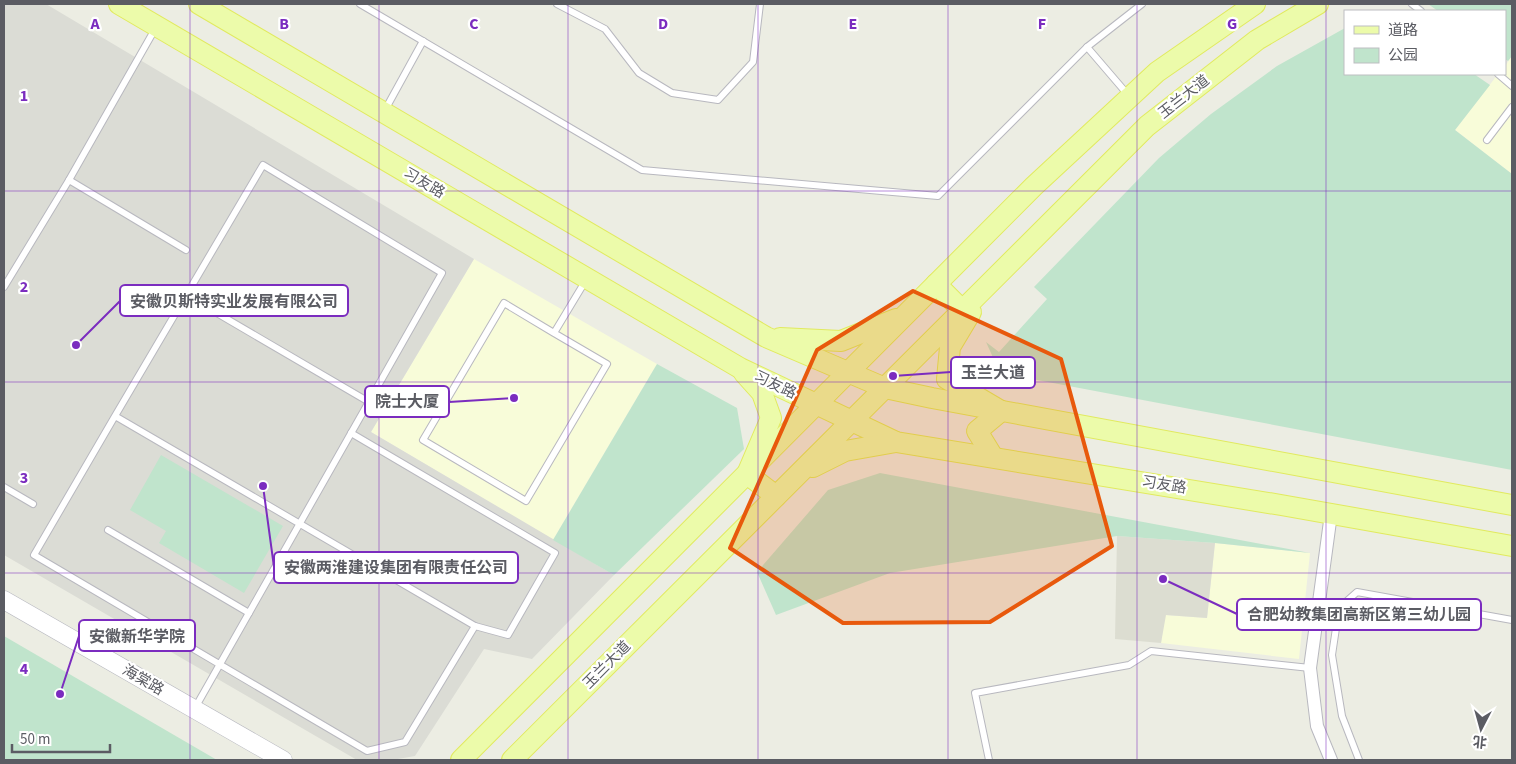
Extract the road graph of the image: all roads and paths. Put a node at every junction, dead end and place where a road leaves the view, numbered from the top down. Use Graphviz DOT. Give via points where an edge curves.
graph roads {
  1 [pos="119,4"];
  2 [pos="198,4"];
  3 [pos="360,4"];
  4 [pos="557,4"];
  5 [pos="760,4"];
  6 [pos="1142,4"];
  7 [pos="1255,4"];
  8 [pos="1318,4"];
  9 [pos="157,26"];
  10 [pos="423,41"];
  11 [pos="1087,47"];
  12 [pos="1499,75"];
  13 [pos="1512,86"];
  14 [pos="1130,97"];
  15 [pos="1512,108"];
  16 [pos="384,113"];
  17 [pos="1487,140"];
  18 [pos="69,180"];
  19 [pos="186,250"];
  20 [pos="587,278"];
  21 [pos="936,284"];
  22 [pos="986,286"];
  23 [pos="4,287"];
  24 [pos="186,295"];
  25 [pos="962,310"];
  26 [pos="905,315"];
  27 [pos="554,332"];
  28 [pos="766,337"];
  29 [pos="740,368"];
  30 [pos="848,372"];
  31 [pos="885,388"];
  32 [pos="369,402"];
  33 [pos="816,404"];
  34 [pos="1001,411"];
  35 [pos="115,416"];
  36 [pos="852,421"];
  37 [pos="351,433"];
  38 [pos="896,442"];
  39 [pos="993,457"];
  40 [pos="799,473"];
  41 [pos="747,474"];
  42 [pos="4,487"];
  43 [pos="776,496"];
  44 [pos="33,504"];
  45 [pos="1512,505"];
  46 [pos="1331,514"];
  47 [pos="299,525"];
  48 [pos="108,530"];
  49 [pos="1512,546"];
  50 [pos="4,600"];
  51 [pos="250,613"];
  52 [pos="1512,620"];
  53 [pos="475,626"];
  54 [pos="220,664"];
  55 [pos="1310,668"];
  56 [pos="195,710"];
  57 [pos="283,760"];
  58 [pos="461,760"];
  59 [pos="512,760"];
  60 [pos="989,760"];
  61 [pos="1331,760"];
  62 [pos="1359,760"];
  1 -- 9 [label="main road, 习友路"];
  2 -- 16 [label="main road"];
  3 -- 10 [label="lane"];
  4 -- 5 [label="lane" via="605,29 638,73 672,93 718,100 753,62"];
  6 -- 11 [label="lane"];
  7 -- 14 [label="main road" via="1157,72"];
  8 -- 22 [label="main road, 玉兰大道" via="1257,40 1147,126"];
  9 -- 18 [label="lane"];
  9 -- 20 [label="main road, 习友路"];
  10 -- 11 [label="lane" via="642,170 938,196"];
  10 -- 16 [label="lane"];
  11 -- 14 [label="lane"];
  12 -- 13 [label="lane"];
  14 -- 21 [label="main road" via="1034,186"];
  15 -- 17 [label="lane"];
  16 -- 28 [label="main road"];
  18 -- 19 [label="lane"];
  18 -- 23 [label="lane"];
  20 -- 27 [label="lane"];
  20 -- 29 [label="main road, 习友路"];
  21 -- 25 [label="main road"];
  21 -- 26 [label="main road"];
  22 -- 25 [label="main road, 玉兰大道"];
  22 -- 34 [label="main road" via="950,347 947,379"];
  24 -- 32 [label="lane"];
  24 -- 32 [label="lane" via="264,165 442,273"];
  24 -- 35 [label="lane"];
  25 -- 31 [label="main road, 玉兰大道"];
  26 -- 28 [label="main road" via="840,341"];
  26 -- 30 [label="main road"];
  27 -- 27 [label="lane" via="504,303 423,440 526,501 608,364"];
  28 -- 30 [label="main road"];
  29 -- 33 [label="main road, 习友路"];
  29 -- 41 [label="main road" via="762,393 771,418"];
  30 -- 31 [label="main road"];
  30 -- 33 [label="main road"];
  31 -- 34 [label="main road"];
  31 -- 36 [label="main road, 玉兰大道"];
  32 -- 37 [label="lane"];
  33 -- 36 [label="main road, 习友路"];
  33 -- 41 [label="main road"];
  34 -- 39 [label="main road" via="977,431"];
  34 -- 45 [label="main road"];
  35 -- 47 [label="lane"];
  35 -- 54 [label="lane" via="34,555"];
  36 -- 38 [label="main road, 习友路"];
  36 -- 40 [label="main road, 玉兰大道"];
  37 -- 47 [label="lane"];
  37 -- 53 [label="lane" via="555,553 508,635"];
  38 -- 39 [label="main road, 习友路"];
  38 -- 40 [label="main road" via="845,451"];
  39 -- 46 [label="main road, 习友路"];
  40 -- 43 [label="main road, 玉兰大道"];
  41 -- 43 [label="main road"];
  41 -- 58 [label="main road"];
  42 -- 44 [label="lane"];
  43 -- 59 [label="main road, 玉兰大道"];
  46 -- 49 [label="main road, 习友路"];
  46 -- 55 [label="street"];
  47 -- 51 [label="lane"];
  47 -- 53 [label="lane"];
  48 -- 51 [label="lane"];
  50 -- 56 [label="street, 海棠路"];
  51 -- 54 [label="lane"];
  52 -- 62 [label="lane" via="1357,592 1351,597 1339,608 1332,655 1342,716"];
  53 -- 54 [label="lane" via="406,742 367,751"];
  54 -- 56 [label="lane"];
  55 -- 60 [label="lane" via="1151,651 1129,665 975,693"];
  55 -- 61 [label="street" via="1317,726"];
  56 -- 57 [label="street, 海棠路"];
}
